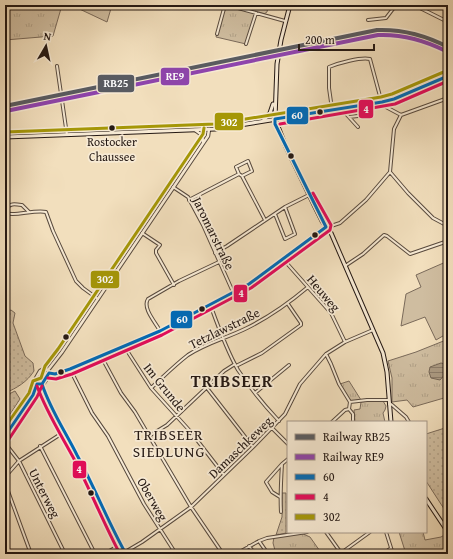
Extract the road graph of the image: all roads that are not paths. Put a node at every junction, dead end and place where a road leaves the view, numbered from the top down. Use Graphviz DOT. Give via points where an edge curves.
graph roads {
  1 [pos="226,5"];
  2 [pos="290,5"];
  3 [pos="396,5"];
  4 [pos="414,5"];
  5 [pos="256,13"];
  6 [pos="368,20"];
  7 [pos="285,21"];
  8 [pos="448,22"];
  9 [pos="217,34"];
  10 [pos="246,44"];
  11 [pos="57,66"];
  12 [pos="448,76"];
  13 [pos="448,98"];
  14 [pos="274,102"];
  15 [pos="382,102"];
  16 [pos="346,108"];
  17 [pos="332,110"];
  18 [pos="367,115"];
  19 [pos="401,115"];
  20 [pos="349,118"];
  21 [pos="275,119"];
  22 [pos="261,122"];
  23 [pos="358,127"];
  24 [pos="209,129"];
  25 [pos="192,130"];
  26 [pos="66,135"];
  27 [pos="5,137"];
  28 [pos="202,144"];
  29 [pos="390,172"];
  30 [pos="239,174"];
  31 [pos="242,176"];
  32 [pos="173,187"];
  33 [pos="309,196"];
  34 [pos="190,200"];
  35 [pos="285,207"];
  36 [pos="29,212"];
  37 [pos="274,214"];
  38 [pos="265,220"];
  39 [pos="448,226"];
  40 [pos="326,227"];
  41 [pos="142,233"];
  42 [pos="448,240"];
  43 [pos="215,252"];
  44 [pos="283,259"];
  45 [pos="219,262"];
  46 [pos="344,266"];
  47 [pos="174,285"];
  48 [pos="308,287"];
  49 [pos="233,292"];
  50 [pos="98,299"];
  51 [pos="210,304"];
  52 [pos="288,304"];
  53 [pos="373,330"];
  54 [pos="160,331"];
  55 [pos="223,338"];
  56 [pos="345,342"];
  57 [pos="124,346"];
  58 [pos="326,354"];
  59 [pos="101,356"];
  60 [pos="236,365"];
  61 [pos="289,365"];
  62 [pos="70,369"];
  63 [pos="48,372"];
  64 [pos="37,384"];
  65 [pos="42,384"];
  66 [pos="151,388"];
  67 [pos="206,388"];
  68 [pos="255,393"];
  69 [pos="350,402"];
  70 [pos="389,402"];
  71 [pos="349,408"];
  72 [pos="177,417"];
  73 [pos="279,421"];
  74 [pos="333,421"];
  75 [pos="353,421"];
  76 [pos="391,421"];
  77 [pos="408,421"];
  78 [pos="272,428"];
  79 [pos="64,432"];
  80 [pos="5,436"];
  81 [pos="149,436"];
  82 [pos="5,443"];
  83 [pos="287,443"];
  84 [pos="40,446"];
  85 [pos="253,447"];
  86 [pos="287,460"];
  87 [pos="19,461"];
  88 [pos="282,464"];
  89 [pos="224,475"];
  90 [pos="5,477"];
  91 [pos="5,483"];
  92 [pos="280,497"];
  93 [pos="427,500"];
  94 [pos="191,506"];
  95 [pos="281,512"];
  96 [pos="159,529"];
  97 [pos="448,532"];
  98 [pos="295,533"];
  99 [pos="327,533"];
  100 [pos="369,533"];
  101 [pos="386,533"];
  102 [pos="259,541"];
  103 [pos="120,544"];
  104 [pos="249,546"];
  105 [pos="391,548"];
  106 [pos="125,553"];
  107 [pos="31,554"];
  108 [pos="65,554"];
  109 [pos="95,554"];
  110 [pos="104,554"];
  111 [pos="176,554"];
  112 [pos="223,554"];
  113 [pos="237,554"];
  114 [pos="254,554"];
  115 [pos="268,554"];
  116 [pos="341,554"];
  117 [pos="382,554"];
  118 [pos="393,554"];
  1 -- 5 [label="street"];
  1 -- 9 [label="street"];
  2 -- 7 [label="main road"];
  3 -- 6 [label="street" via="386,18"];
  4 -- 8 [label="street"];
  5 -- 7 [label="street"];
  5 -- 10 [label="street"];
  7 -- 14 [label="main road" via="276,64"];
  11 -- 26 [label="street"];
  12 -- 15 [label="main road"];
  13 -- 19 [label="street"];
  14 -- 21 [label="main road"];
  14 -- 22 [label="main road" via="270,113"];
  15 -- 16 [label="main road"];
  15 -- 17 [label="street" via="370,59 366,58 330,67 328,88"];
  15 -- 19 [label="street"];
  16 -- 17 [label="main road"];
  16 -- 20 [label="street"];
  17 -- 21 [label="main road"];
  18 -- 20 [label="street"];
  19 -- 29 [label="street" via="394,129"];
  20 -- 23 [label="street"];
  21 -- 22 [label="main road"];
  21 -- 33 [label="main road"];
  22 -- 24 [label="main road"];
  24 -- 25 [label="main road"];
  24 -- 28 [label="street" via="208,136"];
  25 -- 26 [label="main road"];
  25 -- 28 [label="street" via="199,131 202,135"];
  26 -- 27 [label="main road"];
  28 -- 32 [label="street"];
  29 -- 39 [label="street" via="433,218"];
  29 -- 40 [label="street" via="366,200 340,223"];
  30 -- 31 [label="street"];
  30 -- 31 [label="street" via="236,167 248,161 252,171"];
  30 -- 34 [label="street"];
  31 -- 38 [label="street"];
  32 -- 34 [label="street, Jaromarstraße"];
  32 -- 41 [label="street"];
  33 -- 35 [label="street"];
  33 -- 40 [label="main road"];
  34 -- 43 [label="street, Jaromarstraße"];
  35 -- 37 [label="street"];
  35 -- 37 [label="street" via="295,234 285,239"];
  36 -- 36 [label="street" via="11,215 6,213 6,209 11,204 22,204"];
  36 -- 50 [label="street" via="46,212 76,281"];
  37 -- 38 [label="street"];
  38 -- 43 [label="street"];
  40 -- 44 [label="street"];
  40 -- 46 [label="main road" via="331,232"];
  41 -- 47 [label="street" via="160,245 156,252"];
  41 -- 50 [label="street"];
  42 -- 46 [label="street" via="410,254 384,235"];
  43 -- 45 [label="street, Jaromarstraße"];
  44 -- 48 [label="street, Heuweg"];
  44 -- 49 [label="street" via="249,284"];
  45 -- 47 [label="street"];
  45 -- 49 [label="street, Jaromarstraße"];
  46 -- 53 [label="main road"];
  47 -- 54 [label="street" via="146,302"];
  48 -- 52 [label="street, Tetzlawstraße"];
  48 -- 56 [label="street, Heuweg" via="332,312"];
  49 -- 51 [label="street"];
  50 -- 63 [label="street"];
  51 -- 54 [label="street"];
  51 -- 55 [label="street"];
  52 -- 55 [label="street, Tetzlawstraße" via="247,328"];
  52 -- 60 [label="street" via="302,323 262,353"];
  53 -- 56 [label="street, Damaschkeweg"];
  53 -- 70 [label="main road" via="386,364"];
  54 -- 57 [label="street"];
  55 -- 60 [label="street"];
  55 -- 66 [label="street, Tetzlawstraße" via="188,356"];
  56 -- 58 [label="street, Damaschkeweg"];
  57 -- 59 [label="street"];
  57 -- 66 [label="street, Im Grunde"];
  58 -- 69 [label="street"];
  58 -- 73 [label="street, Damaschkeweg" via="300,384 289,408"];
  59 -- 62 [label="street"];
  59 -- 81 [label="street"];
  60 -- 67 [label="street" via="224,371"];
  60 -- 68 [label="street"];
  61 -- 68 [label="street"];
  62 -- 63 [label="street" via="55,374"];
  62 -- 96 [label="street, Oberweg"];
  63 -- 64 [label="street" via="44,369 40,371 36,378"];
  63 -- 65 [label="street"];
  64 -- 65 [label="street"];
  64 -- 80 [label="street"];
  65 -- 79 [label="street" via="48,402"];
  66 -- 72 [label="street, Im Grunde"];
  67 -- 72 [label="street"];
  67 -- 85 [label="street"];
  68 -- 73 [label="street"];
  69 -- 70 [label="street"];
  69 -- 71 [label="street"];
  70 -- 76 [label="main road"];
  70 -- 77 [label="street"];
  71 -- 74 [label="street"];
  71 -- 75 [label="street" via="353,414"];
  72 -- 81 [label="street"];
  72 -- 89 [label="street, Im Grunde"];
  73 -- 78 [label="street, Damaschkeweg"];
  78 -- 83 [label="street"];
  78 -- 85 [label="street, Damaschkeweg"];
  79 -- 84 [label="street"];
  79 -- 103 [label="street"];
  81 -- 94 [label="street"];
  82 -- 87 [label="street, Unterweg"];
  84 -- 87 [label="street"];
  84 -- 109 [label="street"];
  85 -- 89 [label="street, Damaschkeweg"];
  86 -- 88 [label="street"];
  87 -- 90 [label="street"];
  87 -- 108 [label="street, Unterweg"];
  88 -- 92 [label="street"];
  88 -- 92 [label="street" via="266,482 272,492"];
  89 -- 94 [label="street, Damaschkeweg"];
  91 -- 107 [label="street"];
  92 -- 95 [label="street"];
  93 -- 97 [label="main road"];
  94 -- 96 [label="street, Damaschkeweg"];
  94 -- 112 [label="street"];
  96 -- 106 [label="street, Damaschkeweg"];
  96 -- 111 [label="street, Oberweg"];
  98 -- 102 [label="street"];
  99 -- 116 [label="street"];
  100 -- 116 [label="street"];
  101 -- 105 [label="street"];
  102 -- 104 [label="street"];
  102 -- 115 [label="street"];
  103 -- 106 [label="street"];
  103 -- 110 [label="street"];
  104 -- 113 [label="street"];
  104 -- 114 [label="street"];
  105 -- 117 [label="street"];
  105 -- 118 [label="street"];
}
